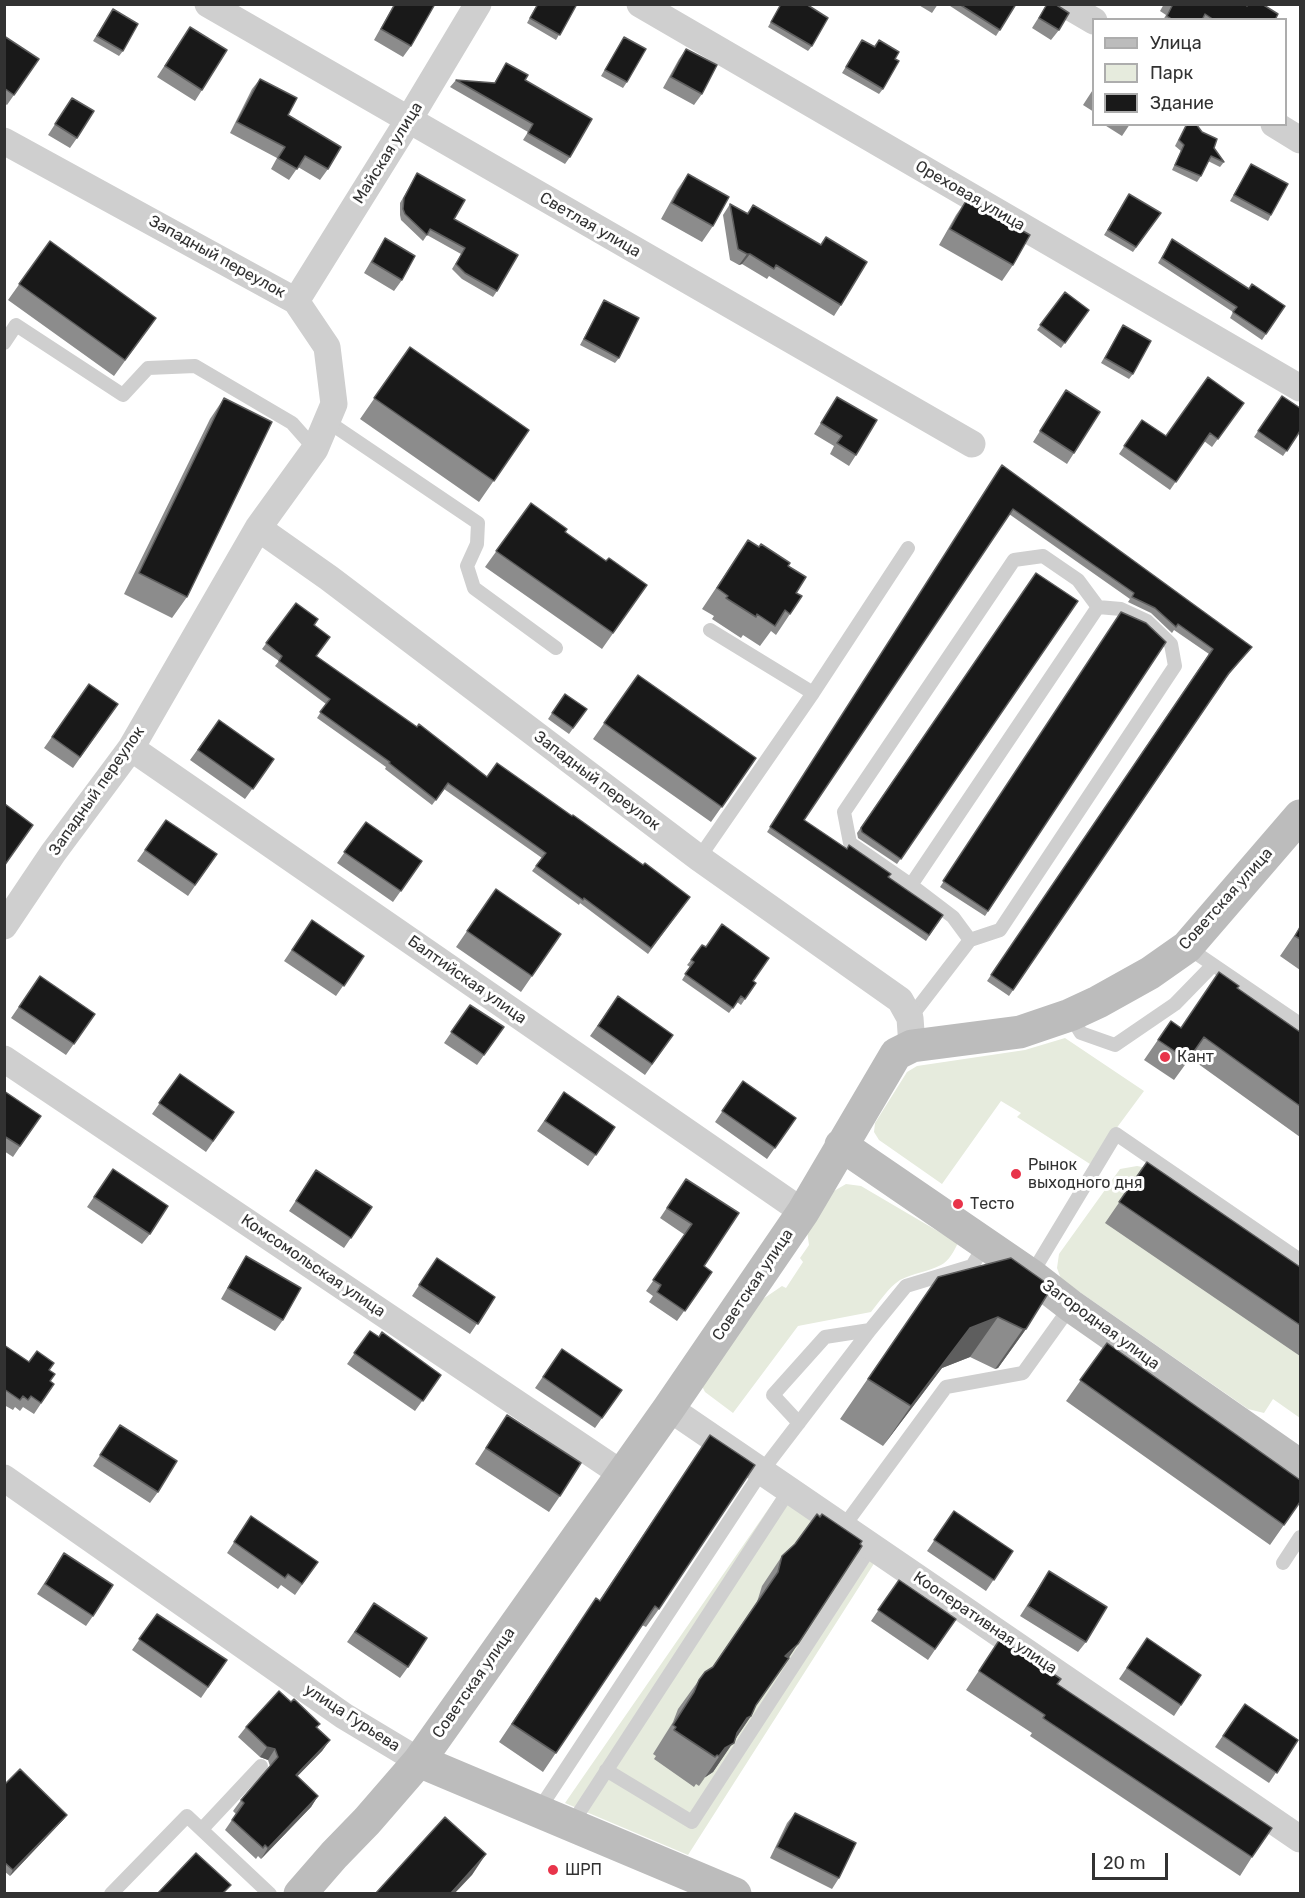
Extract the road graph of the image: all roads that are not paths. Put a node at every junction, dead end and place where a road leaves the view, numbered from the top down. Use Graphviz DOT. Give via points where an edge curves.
graph roads {
  1 [pos="208,4"];
  2 [pos="478,4"];
  3 [pos="640,4"];
  4 [pos="1065,4"];
  5 [pos="1092,20"];
  6 [pos="408,121"];
  7 [pos="1277,126"];
  8 [pos="1300,140"];
  9 [pos="4,141"];
  10 [pos="296,301"];
  11 [pos="4,343"];
  12 [pos="1300,388"];
  13 [pos="327,421"];
  14 [pos="972,444"];
  15 [pos="315,449"];
  16 [pos="258,528"];
  17 [pos="908,548"];
  18 [pos="1098,607"];
  19 [pos="710,630"];
  20 [pos="556,648"];
  21 [pos="813,693"];
  22 [pos="131,748"];
  23 [pos="1300,816"];
  24 [pos="699,858"];
  25 [pos="911,885"];
  26 [pos="4,926"];
  27 [pos="970,940"];
  28 [pos="1187,946"];
  29 [pos="1214,965"];
  30 [pos="1070,1015"];
  31 [pos="1300,1024"];
  32 [pos="911,1032"];
  33 [pos="4,1059"];
  34 [pos="841,1145"];
  35 [pos="803,1212"];
  36 [pos="986,1244"];
  37 [pos="1300,1260"];
  38 [pos="1031,1275"];
  39 [pos="1071,1306"];
  40 [pos="870,1330"];
  41 [pos="669,1408"];
  42 [pos="799,1423"];
  43 [pos="1300,1466"];
  44 [pos="762,1471"];
  45 [pos="622,1474"];
  46 [pos="4,1478"];
  47 [pos="790,1490"];
  48 [pos="844,1526"];
  49 [pos="1300,1537"];
  50 [pos="872,1545"];
  51 [pos="1283,1563"];
  52 [pos="419,1761"];
  53 [pos="261,1766"];
  54 [pos="606,1770"];
  55 [pos="538,1810"];
  56 [pos="571,1825"];
  57 [pos="201,1829"];
  58 [pos="1300,1839"];
  59 [pos="111,1893"];
  60 [pos="270,1893"];
  61 [pos="300,1893"];
  62 [pos="735,1893"];
  1 -- 6 [label="street, Светлая улица"];
  2 -- 6 [label="street, Майская улица"];
  3 -- 12 [label="street, Ореховая улица"];
  4 -- 5 [label="street"];
  6 -- 10 [label="street, Майская улица"];
  6 -- 14 [label="street, Светлая улица"];
  7 -- 8 [label="street"];
  9 -- 10 [label="street, Западный переулок"];
  10 -- 13 [label="street, Западный переулок" via="327,347 334,404"];
  11 -- 15 [label="lane" via="16,325 123,394 148,368 195,366 292,423"];
  13 -- 15 [label="street, Западный переулок"];
  13 -- 20 [label="lane" via="478,523 477,544 467,566 474,588"];
  15 -- 16 [label="street, Западный переулок"];
  16 -- 22 [label="street, Западный переулок"];
  16 -- 24 [label="street, Западный переулок"];
  17 -- 21 [label="lane"];
  18 -- 25 [label="lane"];
  18 -- 25 [label="lane" via="1078,580 1042,556 1014,560 844,812 850,843"];
  18 -- 27 [label="lane" via="1121,609 1147,621 1171,644 1175,666 1000,930"];
  19 -- 21 [label="lane"];
  21 -- 24 [label="lane"];
  22 -- 26 [label="street, Западный переулок"];
  22 -- 35 [label="street, Балтийская улица"];
  23 -- 28 [label="street, Советская улица"];
  24 -- 32 [label="street, Западный переулок" via="900,1000"];
  25 -- 27 [label="lane" via="953,918"];
  27 -- 32 [label="lane"];
  28 -- 29 [label="lane"];
  28 -- 30 [label="street, Советская улица" via="1150,973"];
  29 -- 30 [label="lane" via="1175,1004 1115,1045 1082,1033"];
  29 -- 31 [label="lane"];
  30 -- 32 [label="street, Советская улица" via="1020,1032"];
  32 -- 34 [label="street, Советская улица"];
  33 -- 45 [label="street, Комсомольская улица"];
  34 -- 35 [label="street, Советская улица"];
  34 -- 36 [label="street, Загородная улица"];
  35 -- 41 [label="street, Советская улица"];
  36 -- 38 [label="street, Загородная улица"];
  36 -- 40 [label="lane" via="972,1266 906,1286"];
  37 -- 38 [label="lane" via="1116,1134"];
  38 -- 39 [label="street, Загородная улица"];
  39 -- 43 [label="street, Загородная улица"];
  39 -- 48 [label="lane" via="1023,1373 946,1386"];
  40 -- 42 [label="lane"];
  40 -- 42 [label="lane" via="825,1337 773,1395"];
  41 -- 44 [label="street, Кооперативная улица"];
  41 -- 45 [label="street, Советская улица"];
  42 -- 44 [label="lane"];
  44 -- 47 [label="street, Кооперативная улица"];
  44 -- 55 [label="lane"];
  45 -- 52 [label="street, Советская улица"];
  46 -- 52 [label="street, улица Гурьева" via="344,1716"];
  47 -- 48 [label="street, Кооперативная улица"];
  47 -- 54 [label="lane"];
  48 -- 50 [label="street, Кооперативная улица"];
  49 -- 51 [label="lane"];
  50 -- 54 [label="lane" via="692,1822"];
  50 -- 58 [label="street, Кооперативная улица"];
  52 -- 55 [label="street, улица Гурьева"];
  52 -- 61 [label="street, Советская улица"];
  53 -- 57 [label="lane"];
  54 -- 56 [label="lane"];
  55 -- 56 [label="street, улица Гурьева"];
  56 -- 62 [label="street, улица Гурьева"];
  57 -- 59 [label="lane" via="187,1816"];
  57 -- 60 [label="lane"];
}
